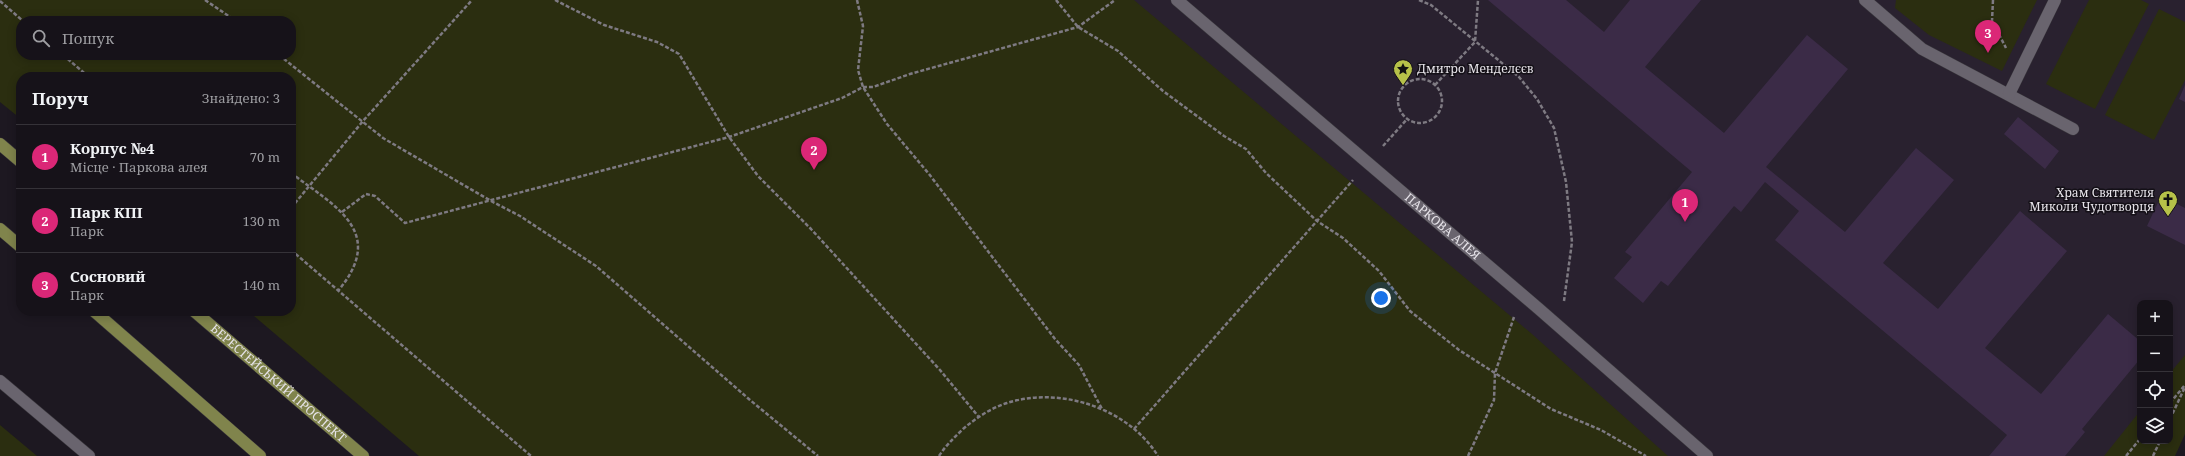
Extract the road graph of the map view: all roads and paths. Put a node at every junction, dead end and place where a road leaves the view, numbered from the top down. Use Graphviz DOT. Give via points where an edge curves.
graph roads {
  1 [pos="205,0"];
  2 [pos="472,0"];
  3 [pos="555,0"];
  4 [pos="857,0"];
  5 [pos="1056,0"];
  6 [pos="1115,0"];
  7 [pos="1177,0"];
  8 [pos="1419,0"];
  9 [pos="1478,0"];
  10 [pos="1865,0"];
  11 [pos="1993,0"];
  12 [pos="2055,0"];
  13 [pos="0,1"];
  14 [pos="17,16"];
  15 [pos="229,16"];
  16 [pos="1078,27"];
  17 [pos="1475,42"];
  18 [pos="69,60"];
  19 [pos="285,60"];
  20 [pos="83,72"];
  21 [pos="2019,73"];
  22 [pos="1435,85"];
  23 [pos="864,87"];
  24 [pos="2009,94"];
  25 [pos="363,121"];
  26 [pos="2073,129"];
  27 [pos="729,137"];
  28 [pos="0,144"];
  29 [pos="16,158"];
  30 [pos="296,177"];
  31 [pos="309,186"];
  32 [pos="1337,200"];
  33 [pos="491,201"];
  34 [pos="296,202"];
  35 [pos="342,212"];
  36 [pos="1317,221"];
  37 [pos="0,229"];
  38 [pos="16,243"];
  39 [pos="296,254"];
  40 [pos="338,290"];
  41 [pos="1539,309"];
  42 [pos="1515,314"];
  43 [pos="100,316"];
  44 [pos="200,316"];
  45 [pos="1495,373"];
  46 [pos="0,381"];
  47 [pos="2185,386"];
  48 [pos="2173,400"];
  49 [pos="1102,409"];
  50 [pos="2173,412"];
  51 [pos="978,416"];
  52 [pos="1134,429"];
  53 [pos="2137,443"];
  54 [pos="2159,444"];
  55 [pos="89,456"];
  56 [pos="260,456"];
  57 [pos="363,456"];
  58 [pos="530,456"];
  59 [pos="818,456"];
  60 [pos="939,456"];
  61 [pos="1158,456"];
  62 [pos="1468,456"];
  63 [pos="1646,456"];
  64 [pos="1707,456"];
  65 [pos="2126,456"];
  66 [pos="2153,456"];
  1 -- 15 [label="path"];
  2 -- 25 [label="path"];
  3 -- 27 [label="path" via="604,25 657,42 679,54"];
  4 -- 23 [label="path" via="863,26 858,70"];
  5 -- 16 [label="path"];
  6 -- 16 [label="path"];
  7 -- 41 [label="street, ПАРКОВА АЛЕЯ"];
  8 -- 17 [label="path" via="1431,5"];
  9 -- 17 [label="path"];
  10 -- 24 [label="street" via="1922,49"];
  11 -- 21 [label="path" via="1992,21"];
  12 -- 21 [label="street"];
  13 -- 14 [label="path"];
  16 -- 23 [label="path" via="910,74 873,87"];
  16 -- 36 [label="path" via="1118,51 1163,91 1246,149 1266,173"];
  17 -- 22 [label="path"];
  17 -- 41 [label="path" via="1519,77 1554,128 1566,182 1572,242 1564,302"];
  18 -- 20 [label="path"];
  19 -- 25 [label="path"];
  21 -- 24 [label="street"];
  22 -- 22 [label="path" via="1442,102 1437,114 1420,122 1402,114 1398,100 1403,87 1415,79 1429,81"];
  23 -- 27 [label="path" via="842,98"];
  23 -- 49 [label="path" via="886,124 929,174 1056,339 1079,365"];
  24 -- 26 [label="street"];
  25 -- 31 [label="path"];
  25 -- 33 [label="path" via="383,138"];
  27 -- 33 [label="path"];
  27 -- 51 [label="path" via="758,176 940,370"];
  28 -- 29 [label="main road"];
  30 -- 31 [label="path"];
  31 -- 34 [label="path"];
  31 -- 35 [label="path"];
  32 -- 36 [label="path"];
  33 -- 35 [label="path" via="405,223 375,196 366,194"];
  33 -- 59 [label="path" via="520,216 596,266"];
  35 -- 40 [label="path" via="356,232 360,251 349,277"];
  36 -- 45 [label="path" via="1343,238 1379,271 1410,311 1458,350"];
  36 -- 52 [label="path"];
  37 -- 38 [label="main road"];
  39 -- 40 [label="path"];
  40 -- 58 [label="path"];
  41 -- 64 [label="street, ПАРКОВА АЛЕЯ"];
  42 -- 45 [label="path"];
  43 -- 56 [label="main road"];
  44 -- 57 [label="main road, БЕРЕСТЕЙСЬКИЙ ПРОСПЕКТ"];
  45 -- 62 [label="path" via="1494,400"];
  45 -- 63 [label="path" via="1551,409 1601,430"];
  46 -- 55 [label="street"];
  47 -- 48 [label="path"];
  47 -- 50 [label="path"];
  49 -- 51 [label="path" via="1071,399 1039,397 1008,403"];
  49 -- 52 [label="path"];
  51 -- 60 [label="path" via="946,445"];
  52 -- 61 [label="path"];
  53 -- 65 [label="path"];
  54 -- 66 [label="path"];
}
